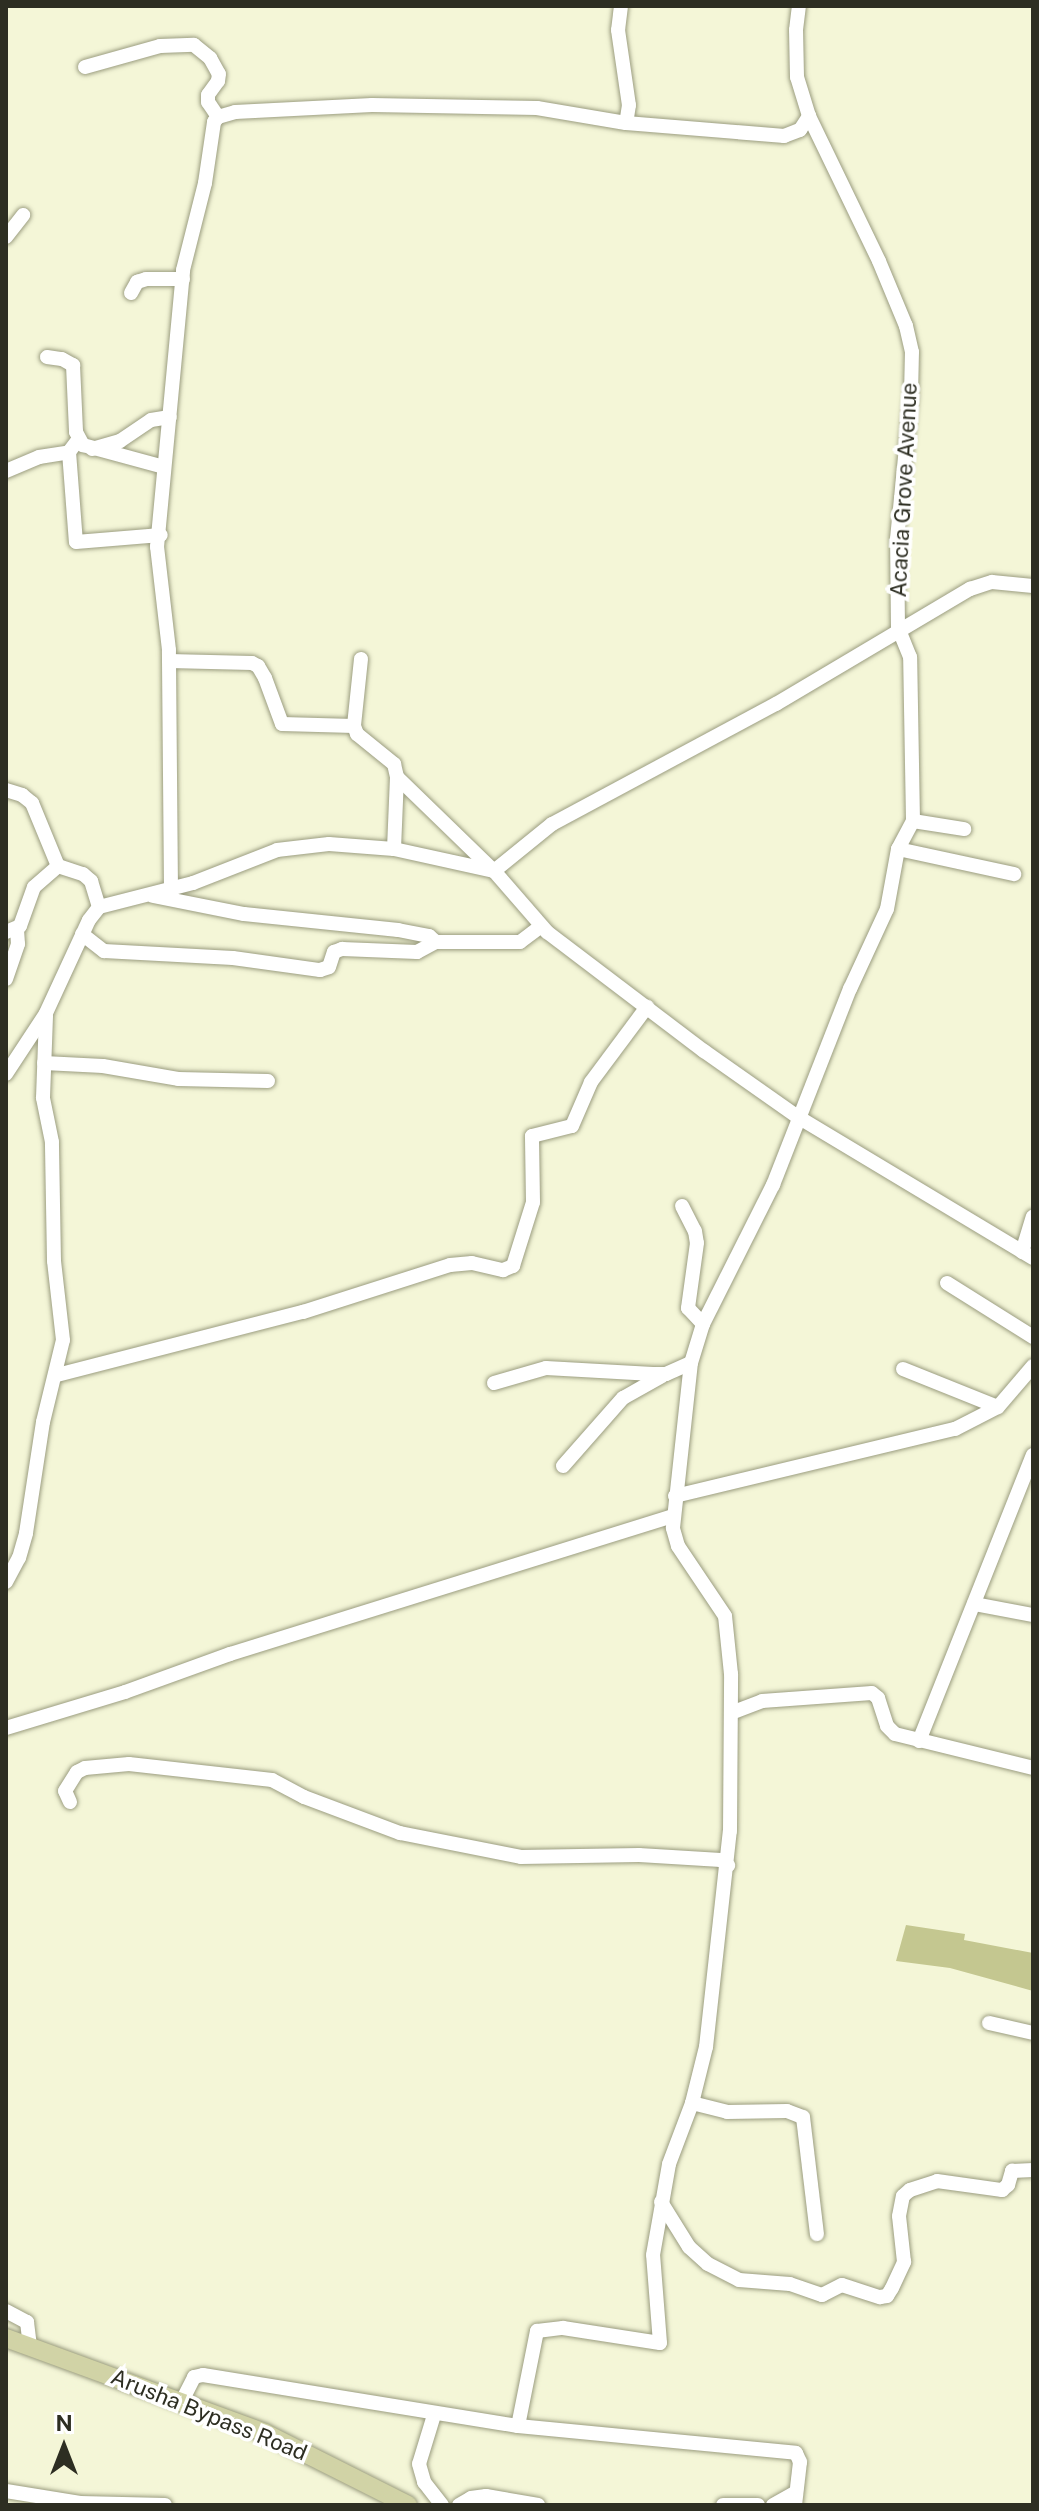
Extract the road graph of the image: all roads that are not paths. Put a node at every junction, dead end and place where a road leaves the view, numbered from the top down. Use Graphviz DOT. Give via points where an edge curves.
graph roads {
  1 [pos="621,6"];
  2 [pos="799,6"];
  3 [pos="85,67"];
  4 [pos="809,116"];
  5 [pos="218,117"];
  6 [pos="626,123"];
  7 [pos="23,215"];
  8 [pos="6,237"];
  9 [pos="183,279"];
  10 [pos="131,293"];
  11 [pos="47,357"];
  12 [pos="170,417"];
  13 [pos="74,446"];
  14 [pos="91,449"];
  15 [pos="164,467"];
  16 [pos="6,471"];
  17 [pos="161,535"];
  18 [pos="1033,586"];
  19 [pos="898,628"];
  20 [pos="361,659"];
  21 [pos="169,661"];
  22 [pos="354,726"];
  23 [pos="397,777"];
  24 [pos="6,790"];
  25 [pos="913,821"];
  26 [pos="964,829"];
  27 [pos="394,849"];
  28 [pos="898,849"];
  29 [pos="58,866"];
  30 [pos="494,871"];
  31 [pos="1014,874"];
  32 [pos="171,890"];
  33 [pos="148,894"];
  34 [pos="99,907"];
  35 [pos="541,926"];
  36 [pos="12,931"];
  37 [pos="82,934"];
  38 [pos="436,942"];
  39 [pos="6,979"];
  40 [pos="647,1007"];
  41 [pos="46,1013"];
  42 [pos="44,1063"];
  43 [pos="6,1074"];
  44 [pos="268,1081"];
  45 [pos="798,1117"];
  46 [pos="682,1206"];
  47 [pos="1033,1217"];
  48 [pos="1028,1255"];
  49 [pos="947,1283"];
  50 [pos="703,1324"];
  51 [pos="1033,1337"];
  52 [pos="691,1363"];
  53 [pos="1033,1366"];
  54 [pos="903,1369"];
  55 [pos="666,1374"];
  56 [pos="57,1375"];
  57 [pos="494,1383"];
  58 [pos="998,1407"];
  59 [pos="1033,1455"];
  60 [pos="563,1466"];
  61 [pos="675,1496"];
  62 [pos="673,1516"];
  63 [pos="6,1582"];
  64 [pos="974,1604"];
  65 [pos="1033,1615"];
  66 [pos="731,1713"];
  67 [pos="6,1728"];
  68 [pos="919,1741"];
  69 [pos="1033,1768"];
  70 [pos="70,1802"];
  71 [pos="728,1865"];
  72 [pos="989,2023"];
  73 [pos="1033,2033"];
  74 [pos="692,2103"];
  75 [pos="1033,2170"];
  76 [pos="661,2202"];
  77 [pos="817,2234"];
  78 [pos="6,2311"];
  79 [pos="6,2338"];
  80 [pos="30,2346"];
  81 [pos="182,2401"];
  82 [pos="434,2415"];
  83 [pos="518,2426"];
  84 [pos="6,2491"];
  85 [pos="795,2499"];
  86 [pos="80,2504"];
  87 [pos="165,2505"];
  88 [pos="408,2505"];
  89 [pos="442,2505"];
  90 [pos="459,2505"];
  91 [pos="538,2505"];
  92 [pos="723,2505"];
  93 [pos="758,2505"];
  94 [pos="773,2505"];
  1 -- 6 [label="street" via="618,30 629,105"];
  2 -- 4 [label="street, Acacia Grove Avenue" via="797,77"];
  3 -- 5 [label="street" via="160,46 194,45 219,74 208,95"];
  4 -- 6 [label="street" via="800,130 784,136"];
  4 -- 19 [label="street, Acacia Grove Avenue" via="879,261 912,352 897,539"];
  5 -- 6 [label="street" via="372,105 537,108"];
  5 -- 9 [label="street" via="209,133 205,183"];
  7 -- 8 [label="street"];
  9 -- 10 [label="street" via="146,279"];
  9 -- 12 [label="street"];
  11 -- 13 [label="street" via="73,365"];
  12 -- 14 [label="street" via="151,420 120,441"];
  12 -- 15 [label="street"];
  13 -- 14 [label="street"];
  13 -- 16 [label="street"];
  13 -- 17 [label="street" via="76,542"];
  14 -- 15 [label="street"];
  15 -- 17 [label="street"];
  17 -- 21 [label="street" via="157,547"];
  18 -- 19 [label="street" via="981,584"];
  19 -- 25 [label="street, Acacia Grove Avenue" via="910,657"];
  19 -- 30 [label="street" via="776,704 552,824"];
  20 -- 22 [label="street"];
  21 -- 22 [label="street" via="252,663 265,678 282,724"];
  21 -- 32 [label="street"];
  22 -- 23 [label="street" via="394,764"];
  23 -- 27 [label="street"];
  23 -- 30 [label="street"];
  24 -- 29 [label="street" via="32,803"];
  25 -- 26 [label="street"];
  25 -- 28 [label="street, Acacia Grove Avenue"];
  27 -- 30 [label="street"];
  27 -- 32 [label="street" via="329,844 277,850"];
  28 -- 31 [label="street"];
  28 -- 45 [label="street, Acacia Grove Avenue" via="887,909"];
  29 -- 34 [label="street" via="91,881"];
  29 -- 36 [label="street" via="34,887"];
  30 -- 35 [label="street"];
  32 -- 33 [label="street"];
  33 -- 34 [label="street"];
  33 -- 38 [label="street" via="244,914 398,930"];
  34 -- 37 [label="street"];
  35 -- 38 [label="street" via="520,942"];
  35 -- 40 [label="street"];
  36 -- 39 [label="street" via="18,944"];
  37 -- 38 [label="street" via="104,951 233,958 320,970 329,967 337,950 417,952"];
  37 -- 41 [label="street"];
  40 -- 45 [label="street"];
  40 -- 56 [label="street" via="595,1075 572,1126 532,1136 533,1202 513,1266 503,1270 472,1263 450,1265 276,1320"];
  41 -- 42 [label="street"];
  41 -- 43 [label="street"];
  42 -- 44 [label="street" via="103,1066 178,1079"];
  42 -- 56 [label="street" via="43,1098 52,1142 54,1261 63,1321"];
  45 -- 48 [label="street"];
  45 -- 50 [label="street, Acacia Grove Avenue" via="773,1185"];
  46 -- 50 [label="street" via="697,1243 688,1308"];
  47 -- 48 [label="street"];
  49 -- 51 [label="street"];
  50 -- 52 [label="street, Acacia Grove Avenue"];
  52 -- 55 [label="street"];
  52 -- 61 [label="street, Acacia Grove Avenue"];
  53 -- 58 [label="street"];
  54 -- 58 [label="street"];
  55 -- 57 [label="street" via="546,1368"];
  55 -- 60 [label="street" via="623,1398"];
  56 -- 63 [label="street" via="43,1422 26,1533"];
  58 -- 61 [label="street" via="929,1438"];
  59 -- 64 [label="street"];
  61 -- 62 [label="street, Acacia Grove Avenue"];
  62 -- 66 [label="street" via="678,1546 725,1616"];
  62 -- 67 [label="street"];
  64 -- 65 [label="street"];
  64 -- 68 [label="street"];
  66 -- 68 [label="street" via="776,1699 872,1693 890,1730"];
  66 -- 71 [label="street"];
  68 -- 69 [label="street"];
  70 -- 71 [label="street" via="65,1791 77,1772 129,1764 272,1780 400,1833 521,1857 639,1855 721,1860"];
  71 -- 74 [label="street" via="711,2021"];
  72 -- 73 [label="street"];
  74 -- 76 [label="street"];
  74 -- 77 [label="street" via="727,2112 787,2111 803,2117"];
  75 -- 76 [label="street" via="1012,2171 1002,2190 937,2181 910,2190 903,2196 899,2216 904,2262 887,2296 880,2297 842,2285 822,2295 790,2284 739,2280 689,2247"];
  76 -- 83 [label="street" via="653,2275 660,2343 563,2328 537,2331"];
  78 -- 80 [label="street" via="27,2322"];
  79 -- 80 [label="main road, Arusha Bypass Road"];
  80 -- 81 [label="main road, Arusha Bypass Road"];
  81 -- 82 [label="street" via="194,2377 203,2375"];
  81 -- 88 [label="main road, Arusha Bypass Road" via="265,2433"];
  82 -- 83 [label="street"];
  82 -- 89 [label="street" via="419,2464 424,2482"];
  83 -- 85 [label="street" via="796,2453 800,2462"];
  84 -- 86 [label="street"];
  85 -- 94 [label="street"];
  86 -- 87 [label="street"];
  90 -- 91 [label="street" via="486,2496"];
  92 -- 93 [label="street"];
}
